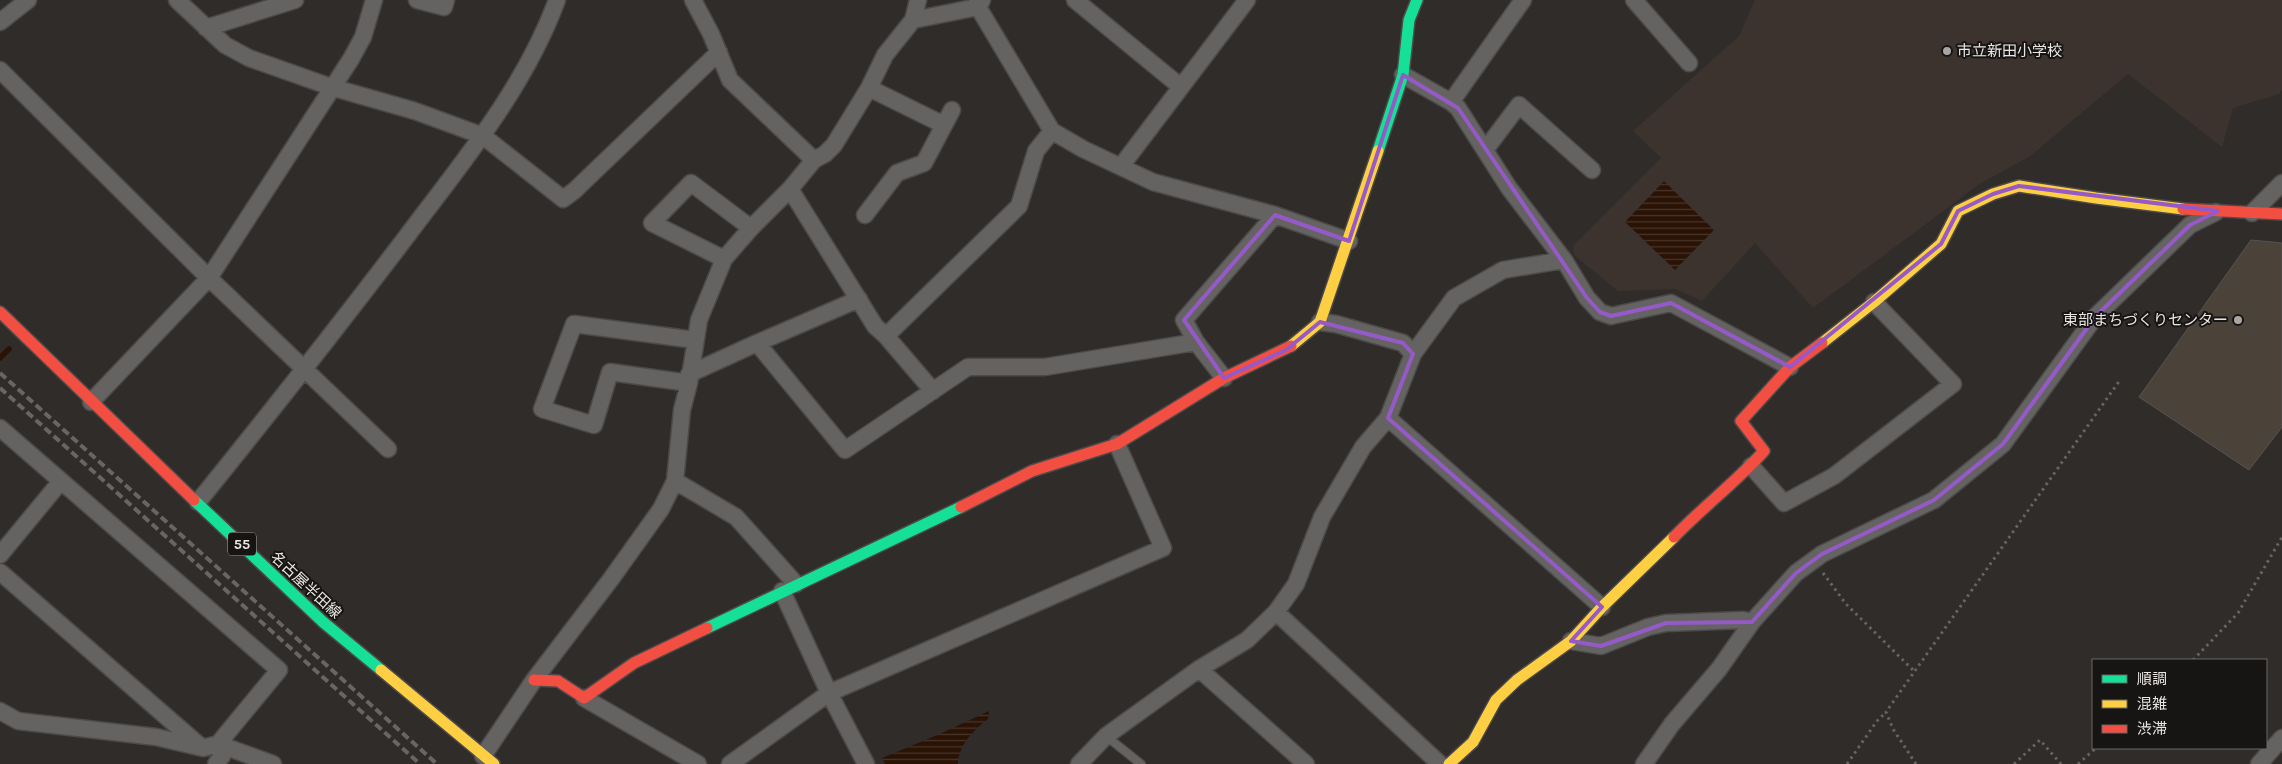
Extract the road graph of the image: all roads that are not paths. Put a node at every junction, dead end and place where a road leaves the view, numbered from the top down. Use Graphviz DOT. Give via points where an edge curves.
graph roads {
  1 [pos="28,0"];
  2 [pos="177,0"];
  3 [pos="295,0"];
  4 [pos="374,0"];
  5 [pos="417,0"];
  6 [pos="446,0"];
  7 [pos="557,0"];
  8 [pos="693,0"];
  9 [pos="918,0"];
  10 [pos="1075,0"];
  11 [pos="1247,0"];
  12 [pos="1417,0"];
  13 [pos="1524,0"];
  14 [pos="1634,0"];
  15 [pos="979,2"];
  16 [pos="914,20"];
  17 [pos="0,22"];
  18 [pos="206,28"];
  19 [pos="719,52"];
  20 [pos="1688,63"];
  21 [pos="0,70"];
  22 [pos="1403,75"];
  23 [pos="331,87"];
  24 [pos="1181,87"];
  25 [pos="869,88"];
  26 [pos="1451,102"];
  27 [pos="952,110"];
  28 [pos="944,126"];
  29 [pos="1052,132"];
  30 [pos="483,136"];
  31 [pos="1485,150"];
  32 [pos="814,160"];
  33 [pos="1122,165"];
  34 [pos="1592,170"];
  35 [pos="2282,183"];
  36 [pos="790,189"];
  37 [pos="2218,211"];
  38 [pos="2252,213"];
  39 [pos="2282,214"];
  40 [pos="865,215"];
  41 [pos="1276,215"];
  42 [pos="751,228"];
  43 [pos="1349,242"];
  44 [pos="724,259"];
  45 [pos="1564,260"];
  46 [pos="208,278"];
  47 [pos="859,299"];
  48 [pos="1874,302"];
  49 [pos="0,312"];
  50 [pos="1320,322"];
  51 [pos="886,336"];
  52 [pos="695,340"];
  53 [pos="1196,342"];
  54 [pos="757,343"];
  55 [pos="1412,354"];
  56 [pos="1790,367"];
  57 [pos="304,371"];
  58 [pos="689,378"];
  59 [pos="1224,378"];
  60 [pos="933,391"];
  61 [pos="91,402"];
  62 [pos="1388,418"];
  63 [pos="0,428"];
  64 [pos="1117,444"];
  65 [pos="388,450"];
  66 [pos="1751,466"];
  67 [pos="61,481"];
  68 [pos="675,481"];
  69 [pos="198,502"];
  70 [pos="0,556"];
  71 [pos="0,572"];
  72 [pos="789,588"];
  73 [pos="1602,607"];
  74 [pos="1276,612"];
  75 [pos="1752,622"];
  76 [pos="1570,641"];
  77 [pos="1200,669"];
  78 [pos="534,680"];
  79 [pos="829,693"];
  80 [pos="584,698"];
  81 [pos="0,711"];
  82 [pos="1106,736"];
  83 [pos="2282,738"];
  84 [pos="210,746"];
  85 [pos="489,760"];
  86 [pos="216,764"];
  87 [pos="273,764"];
  88 [pos="698,764"];
  89 [pos="730,764"];
  90 [pos="866,764"];
  91 [pos="1079,764"];
  92 [pos="1141,764"];
  93 [pos="1306,764"];
  94 [pos="1440,764"];
  95 [pos="1449,764"];
  96 [pos="1644,764"];
  97 [pos="2259,764"];
  1 -- 17 [label="street"];
  2 -- 18 [label="street"];
  3 -- 18 [label="street"];
  4 -- 23 [label="street" via="363,36"];
  5 -- 6 [label="street" via="444,8"];
  7 -- 30 [label="street" via="544,34"];
  8 -- 19 [label="street"];
  9 -- 16 [label="street"];
  10 -- 24 [label="street"];
  11 -- 24 [label="street"];
  12 -- 22 [label="street" via="1409,20"];
  13 -- 26 [label="street"];
  14 -- 20 [label="street"];
  15 -- 16 [label="street"];
  15 -- 29 [label="street"];
  16 -- 25 [label="street" via="886,55"];
  18 -- 23 [label="street" via="225,45 249,58"];
  19 -- 30 [label="street" via="563,199"];
  19 -- 32 [label="street" via="730,80"];
  21 -- 46 [label="street"];
  22 -- 26 [label="street"];
  22 -- 43 [label="street"];
  23 -- 30 [label="street" via="415,111"];
  23 -- 46 [label="street"];
  24 -- 33 [label="street"];
  25 -- 28 [label="street"];
  25 -- 32 [label="street" via="834,145"];
  26 -- 31 [label="street"];
  27 -- 28 [label="street"];
  28 -- 40 [label="street" via="924,163 897,173"];
  29 -- 33 [label="street"];
  29 -- 51 [label="street" via="1036,152 1019,206"];
  30 -- 57 [label="street"];
  31 -- 34 [label="street" via="1520,105"];
  31 -- 45 [label="street"];
  32 -- 36 [label="street"];
  33 -- 41 [label="street" via="1154,182"];
  35 -- 38 [label="street"];
  36 -- 42 [label="street"];
  36 -- 47 [label="street"];
  37 -- 38 [label="street"];
  37 -- 48 [label="street" via="2189,210 2019,186 1958,211 1941,244"];
  37 -- 75 [label="street" via="2190,225 2096,317 2003,444 1934,500 1822,554 1796,573"];
  38 -- 39 [label="street"];
  41 -- 43 [label="street"];
  41 -- 53 [label="street" via="1184,320"];
  42 -- 44 [label="street"];
  42 -- 44 [label="street" via="691,183 652,223"];
  43 -- 50 [label="street"];
  44 -- 52 [label="street" via="699,320"];
  45 -- 55 [label="street" via="1503,270 1454,298"];
  45 -- 56 [label="street" via="1587,298 1600,312 1611,316 1671,303"];
  46 -- 57 [label="street"];
  46 -- 61 [label="street"];
  47 -- 51 [label="street" via="875,326"];
  47 -- 54 [label="street"];
  48 -- 56 [label="street"];
  48 -- 66 [label="street" via="1953,384 1834,476 1784,503"];
  49 -- 61 [label="street, 名古屋半田線 / 55"];
  50 -- 55 [label="street" via="1403,343"];
  50 -- 59 [label="street" via="1286,350"];
  51 -- 60 [label="street"];
  52 -- 58 [label="street"];
  52 -- 58 [label="street" via="574,324 542,409 594,425 610,372"];
  53 -- 59 [label="street"];
  53 -- 60 [label="street" via="1045,367 968,367"];
  54 -- 58 [label="street"];
  54 -- 60 [label="street" via="845,450"];
  55 -- 62 [label="street"];
  56 -- 66 [label="street" via="1741,420 1764,450"];
  57 -- 65 [label="street"];
  57 -- 69 [label="street"];
  58 -- 68 [label="street" via="682,410"];
  59 -- 64 [label="street"];
  61 -- 69 [label="street, 名古屋半田線 / 55"];
  62 -- 73 [label="street"];
  62 -- 74 [label="street" via="1363,446 1322,517 1296,584"];
  63 -- 67 [label="street"];
  64 -- 72 [label="street" via="1032,471"];
  64 -- 79 [label="street" via="1163,548"];
  66 -- 73 [label="street" via="1709,502"];
  67 -- 70 [label="street"];
  67 -- 84 [label="street" via="279,670"];
  68 -- 72 [label="street" via="736,518"];
  68 -- 78 [label="street" via="661,509 612,579"];
  69 -- 85 [label="street, 名古屋半田線 / 55" via="322,622"];
  71 -- 84 [label="street"];
  72 -- 79 [label="street"];
  72 -- 80 [label="street" via="634,663"];
  73 -- 76 [label="street"];
  74 -- 77 [label="street" via="1247,640"];
  74 -- 94 [label="street"];
  75 -- 76 [label="street" via="1666,623 1600,646"];
  75 -- 96 [label="street"];
  76 -- 95 [label="street" via="1517,680 1496,700 1473,742"];
  77 -- 82 [label="street"];
  77 -- 93 [label="street"];
  78 -- 80 [label="street" via="558,681"];
  78 -- 85 [label="street"];
  79 -- 89 [label="street"];
  79 -- 90 [label="street"];
  80 -- 88 [label="street"];
  81 -- 84 [label="street" via="18,721"];
  82 -- 91 [label="street"];
  82 -- 92 [label="lane"];
  83 -- 97 [label="street"];
  84 -- 86 [label="street" via="222,756"];
  84 -- 87 [label="street"];
}
